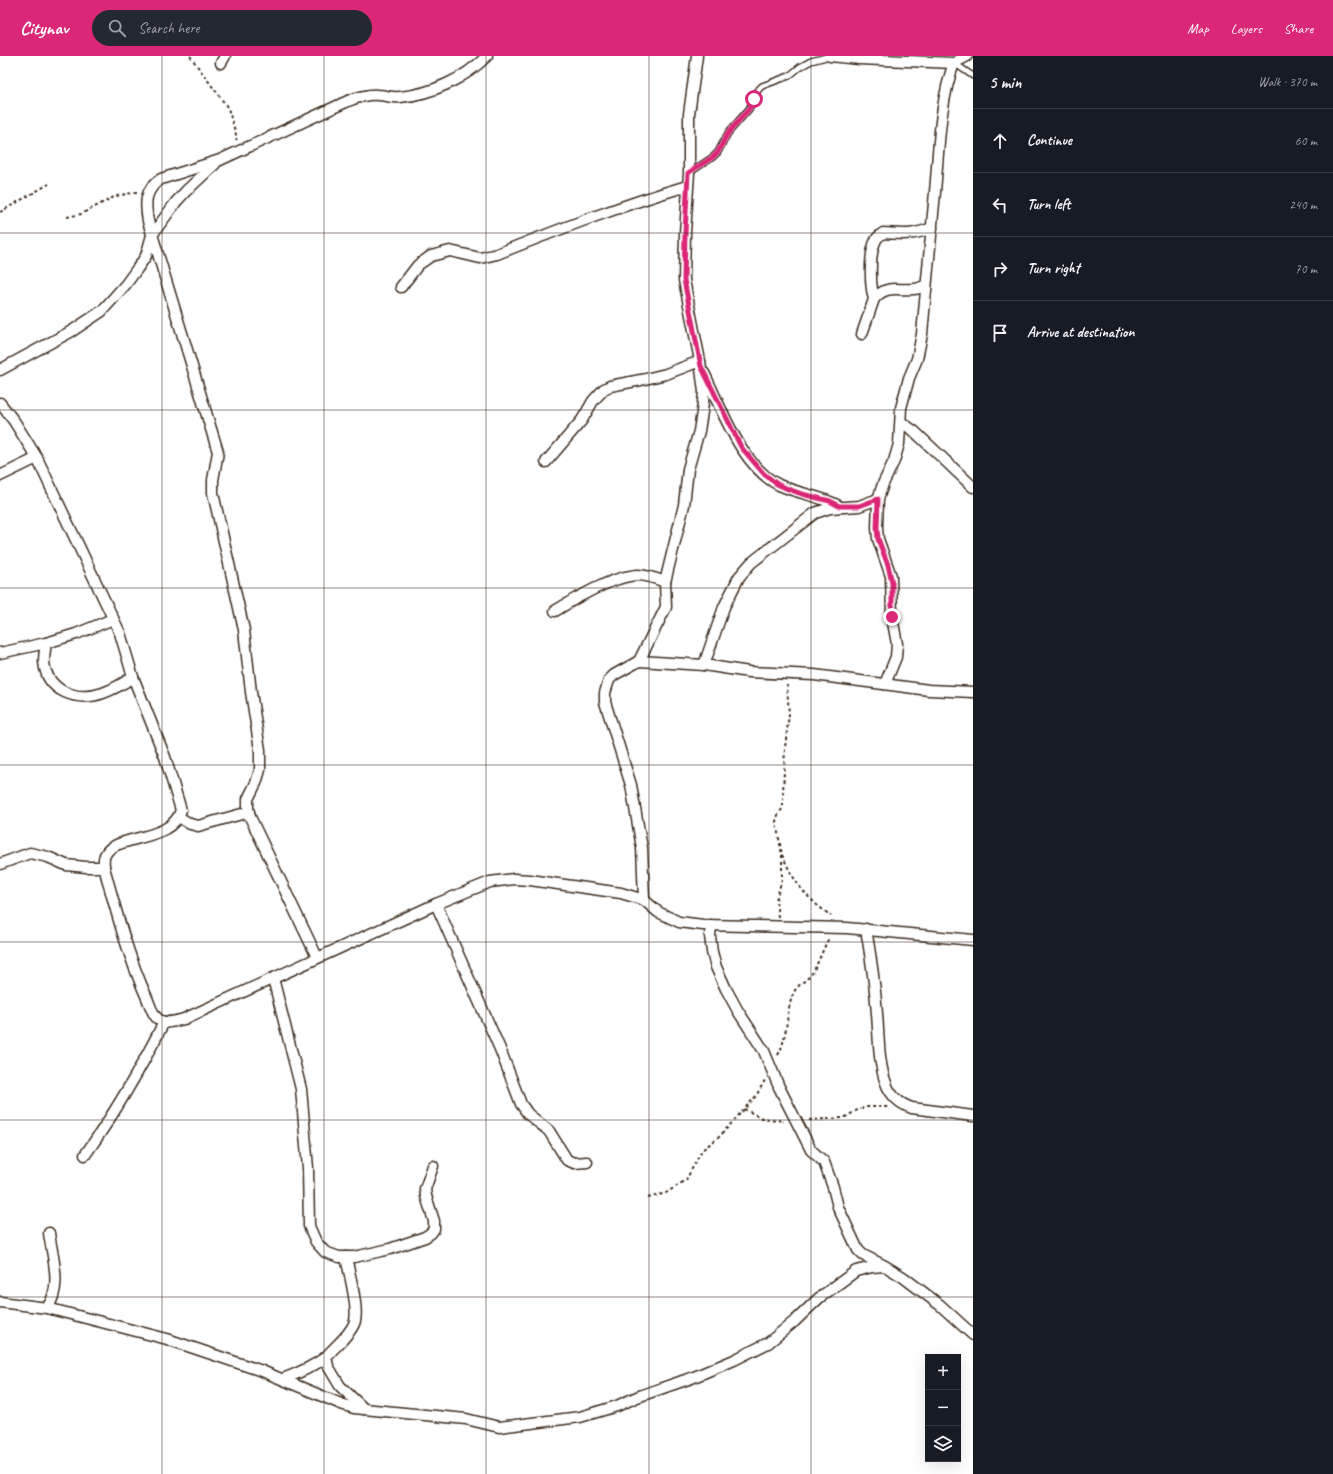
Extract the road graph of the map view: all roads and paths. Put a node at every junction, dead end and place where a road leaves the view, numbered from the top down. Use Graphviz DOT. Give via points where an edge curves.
graph roads {
  1 [pos="190,56"];
  2 [pos="487,56"];
  3 [pos="697,56"];
  4 [pos="704,56"];
  5 [pos="830,56"];
  6 [pos="967,56"];
  7 [pos="954,63"];
  8 [pos="696,67"];
  9 [pos="973,76"];
  10 [pos="231,155"];
  11 [pos="220,160"];
  12 [pos="688,173"];
  13 [pos="49,184"];
  14 [pos="687,186"];
  15 [pos="149,192"];
  16 [pos="0,212"];
  17 [pos="67,217"];
  18 [pos="932,228"];
  19 [pos="152,235"];
  20 [pos="926,286"];
  21 [pos="401,287"];
  22 [pos="874,299"];
  23 [pos="862,334"];
  24 [pos="701,363"];
  25 [pos="0,370"];
  26 [pos="0,403"];
  27 [pos="901,422"];
  28 [pos="36,458"];
  29 [pos="546,462"];
  30 [pos="0,476"];
  31 [pos="973,487"];
  32 [pos="878,499"];
  33 [pos="839,506"];
  34 [pos="665,582"];
  35 [pos="555,611"];
  36 [pos="113,619"];
  37 [pos="46,643"];
  38 [pos="0,653"];
  39 [pos="639,661"];
  40 [pos="704,665"];
  41 [pos="787,674"];
  42 [pos="133,677"];
  43 [pos="885,684"];
  44 [pos="973,692"];
  45 [pos="249,812"];
  46 [pos="179,817"];
  47 [pos="782,855"];
  48 [pos="0,864"];
  49 [pos="104,868"];
  50 [pos="644,900"];
  51 [pos="436,904"];
  52 [pos="711,925"];
  53 [pos="778,926"];
  54 [pos="834,928"];
  55 [pos="847,928"];
  56 [pos="866,929"];
  57 [pos="973,940"];
  58 [pos="316,957"];
  59 [pos="273,978"];
  60 [pos="164,1022"];
  61 [pos="772,1067"];
  62 [pos="903,1105"];
  63 [pos="744,1109"];
  64 [pos="973,1116"];
  65 [pos="796,1121"];
  66 [pos="85,1155"];
  67 [pos="587,1162"];
  68 [pos="433,1166"];
  69 [pos="648,1198"];
  70 [pos="49,1233"];
  71 [pos="346,1258"];
  72 [pos="885,1266"];
  73 [pos="0,1302"];
  74 [pos="47,1308"];
  75 [pos="973,1336"];
  76 [pos="326,1357"];
  77 [pos="283,1379"];
  78 [pos="364,1409"];
  1 -- 10 [label="path" via="228,108 237,138"];
  2 -- 10 [label="street" via="477,67 444,85 398,98 377,95 358,97"];
  3 -- 8 [label="street"];
  4 -- 8 [label="street"];
  5 -- 7 [label="street"];
  5 -- 12 [label="lane" via="811,61 789,76 762,86 749,109 728,133 718,152"];
  6 -- 7 [label="street"];
  7 -- 9 [label="lane"];
  7 -- 18 [label="street" via="948,80 938,140"];
  8 -- 12 [label="street" via="689,114"];
  10 -- 11 [label="street"];
  11 -- 15 [label="street" via="161,179 153,184"];
  11 -- 19 [label="street" via="186,191"];
  12 -- 14 [label="street"];
  13 -- 16 [label="path"];
  14 -- 21 [label="street" via="638,200 497,254 480,258 450,252 430,256 418,265"];
  14 -- 24 [label="street" via="684,280"];
  15 -- 17 [label="path" via="116,196 81,214"];
  15 -- 19 [label="street" via="146,210"];
  18 -- 20 [label="street"];
  18 -- 22 [label="street" via="918,234 883,233 876,239 870,280"];
  19 -- 25 [label="street" via="146,256 102,311 72,331"];
  19 -- 45 [label="street" via="218,452 213,480 214,493 244,630 260,750 260,770 248,799"];
  20 -- 22 [label="street" via="915,289 891,288 878,294"];
  20 -- 27 [label="street" via="922,334 901,408"];
  22 -- 23 [label="street"];
  24 -- 29 [label="street" via="604,389 593,401 582,420"];
  24 -- 33 [label="street" via="741,447 759,470 777,484"];
  24 -- 34 [label="street" via="704,392 699,431 688,469 684,505"];
  26 -- 28 [label="street"];
  27 -- 31 [label="street" via="914,431"];
  27 -- 32 [label="street" via="894,461"];
  28 -- 30 [label="street"];
  28 -- 36 [label="street"];
  32 -- 33 [label="street" via="859,506"];
  32 -- 43 [label="street" via="878,539 891,576 892,617 897,644 896,656"];
  33 -- 40 [label="street" via="816,513 751,563 739,577 724,607"];
  34 -- 35 [label="street" via="638,575 622,577 569,601"];
  34 -- 39 [label="street" via="666,607"];
  36 -- 37 [label="street"];
  36 -- 42 [label="street" via="120,633"];
  37 -- 38 [label="street"];
  37 -- 42 [label="street" via="44,661 48,675 52,683 67,694 88,696 103,693"];
  39 -- 40 [label="street"];
  39 -- 50 [label="street" via="609,680 605,702 631,785 642,848"];
  40 -- 41 [label="street" via="749,672"];
  41 -- 43 [label="street"];
  41 -- 47 [label="path" via="789,714 783,805 776,822"];
  42 -- 46 [label="street" via="165,757 179,801"];
  43 -- 44 [label="street"];
  45 -- 46 [label="street" via="198,826"];
  45 -- 58 [label="street"];
  46 -- 49 [label="street" via="162,831 109,850 104,857"];
  47 -- 53 [label="path" via="782,879 776,900"];
  47 -- 55 [label="path" via="792,875 813,902"];
  48 -- 49 [label="street" via="30,853 66,865"];
  49 -- 60 [label="street" via="142,988 153,1014"];
  50 -- 51 [label="street" via="591,888 514,879 490,882"];
  50 -- 52 [label="street" via="658,912 680,922"];
  51 -- 58 [label="street"];
  51 -- 67 [label="street" via="521,1104 528,1114 549,1131 567,1160 574,1163"];
  52 -- 53 [label="street"];
  52 -- 61 [label="street" via="710,936 716,967 726,989"];
  53 -- 54 [label="street"];
  54 -- 55 [label="street"];
  54 -- 61 [label="path" via="812,973 794,992 782,1048"];
  55 -- 56 [label="street"];
  56 -- 57 [label="street"];
  56 -- 62 [label="street" via="874,974 881,1060 886,1084"];
  58 -- 59 [label="street"];
  59 -- 60 [label="street" via="184,1019"];
  59 -- 71 [label="street" via="301,1089 308,1168 309,1226 316,1242 325,1252"];
  60 -- 66 [label="street" via="135,1078"];
  61 -- 63 [label="path" via="756,1096"];
  61 -- 65 [label="street" via="779,1088"];
  62 -- 64 [label="street"];
  62 -- 65 [label="path" via="863,1108 844,1118"];
  63 -- 65 [label="path" via="762,1118"];
  63 -- 69 [label="path" via="720,1137 702,1150 686,1180 666,1193"];
  65 -- 72 [label="street" via="811,1150 824,1162 838,1207 858,1250"];
  68 -- 71 [label="street" via="425,1189 434,1221 432,1233 390,1249"];
  70 -- 74 [label="street" via="55,1282 54,1295"];
  71 -- 76 [label="street" via="356,1312 355,1324"];
  72 -- 75 [label="street" via="940,1305"];
  72 -- 78 [label="street" via="856,1271 819,1298 768,1342 734,1360 617,1406 580,1417 498,1427 458,1418"];
  73 -- 74 [label="street"];
  74 -- 77 [label="street" via="167,1339"];
  76 -- 77 [label="street" via="303,1372"];
  76 -- 78 [label="street" via="328,1366 340,1386"];
  77 -- 78 [label="street" via="341,1404"];
}
